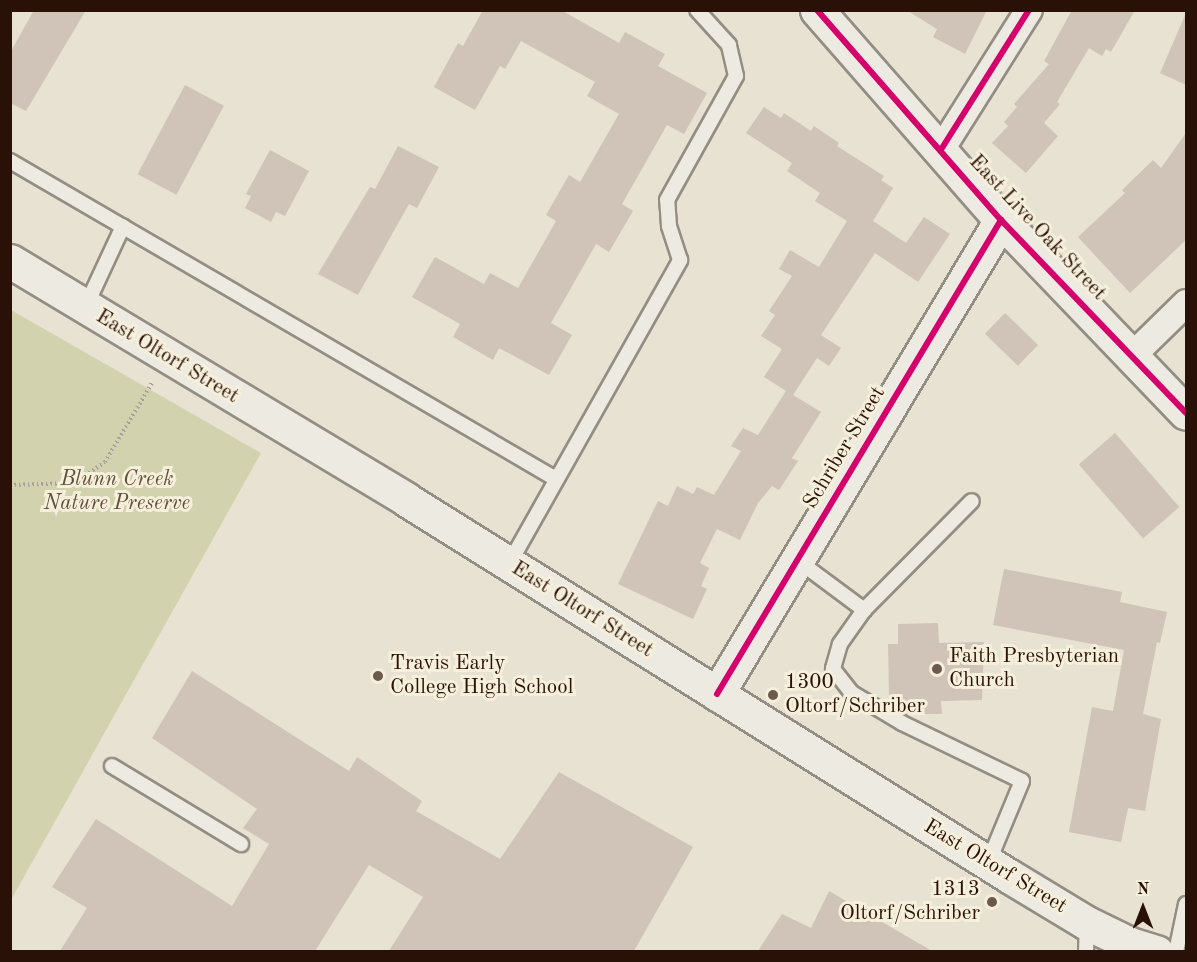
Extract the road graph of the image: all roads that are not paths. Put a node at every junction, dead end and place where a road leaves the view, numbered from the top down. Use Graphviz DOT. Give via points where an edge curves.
graph roads {
  1 [pos="697,10"];
  2 [pos="817,10"];
  3 [pos="1029,10"];
  4 [pos="942,148"];
  5 [pos="10,160"];
  6 [pos="1001,220"];
  7 [pos="123,226"];
  8 [pos="10,261"];
  9 [pos="1186,303"];
  10 [pos="85,308"];
  11 [pos="1134,354"];
  12 [pos="1186,413"];
  13 [pos="556,479"];
  14 [pos="972,501"];
  15 [pos="797,560"];
  16 [pos="509,564"];
  17 [pos="864,610"];
  18 [pos="717,694"];
  19 [pos="112,766"];
  20 [pos="241,844"];
  21 [pos="988,863"];
  22 [pos="1186,907"];
  23 [pos="1087,937"];
  24 [pos="1138,949"];
  25 [pos="1176,951"];
  1 -- 13 [label="lane" via="729,45 736,76 668,200 669,226 680,260"];
  2 -- 4 [label="main road, East Live Oak Street"];
  3 -- 4 [label="street"];
  4 -- 6 [label="main road, East Live Oak Street"];
  5 -- 7 [label="lane"];
  6 -- 11 [label="main road, East Live Oak Street"];
  6 -- 15 [label="main road, Schriber Street"];
  7 -- 10 [label="lane"];
  7 -- 13 [label="lane"];
  8 -- 10 [label="main road, East Oltorf Street"];
  9 -- 11 [label="street"];
  10 -- 16 [label="main road, East Oltorf Street"];
  11 -- 12 [label="main road, East Live Oak Street"];
  13 -- 16 [label="lane"];
  14 -- 17 [label="lane"];
  15 -- 17 [label="lane"];
  15 -- 18 [label="main road, Schriber Street"];
  16 -- 18 [label="main road, East Oltorf Street"];
  17 -- 21 [label="lane" via="840,644 833,669 852,693 902,723 1022,781"];
  18 -- 21 [label="main road, East Oltorf Street"];
  19 -- 20 [label="lane"];
  21 -- 23 [label="main road, East Oltorf Street"];
  22 -- 25 [label="lane"];
  23 -- 24 [label="main road, East Oltorf Street"];
}
